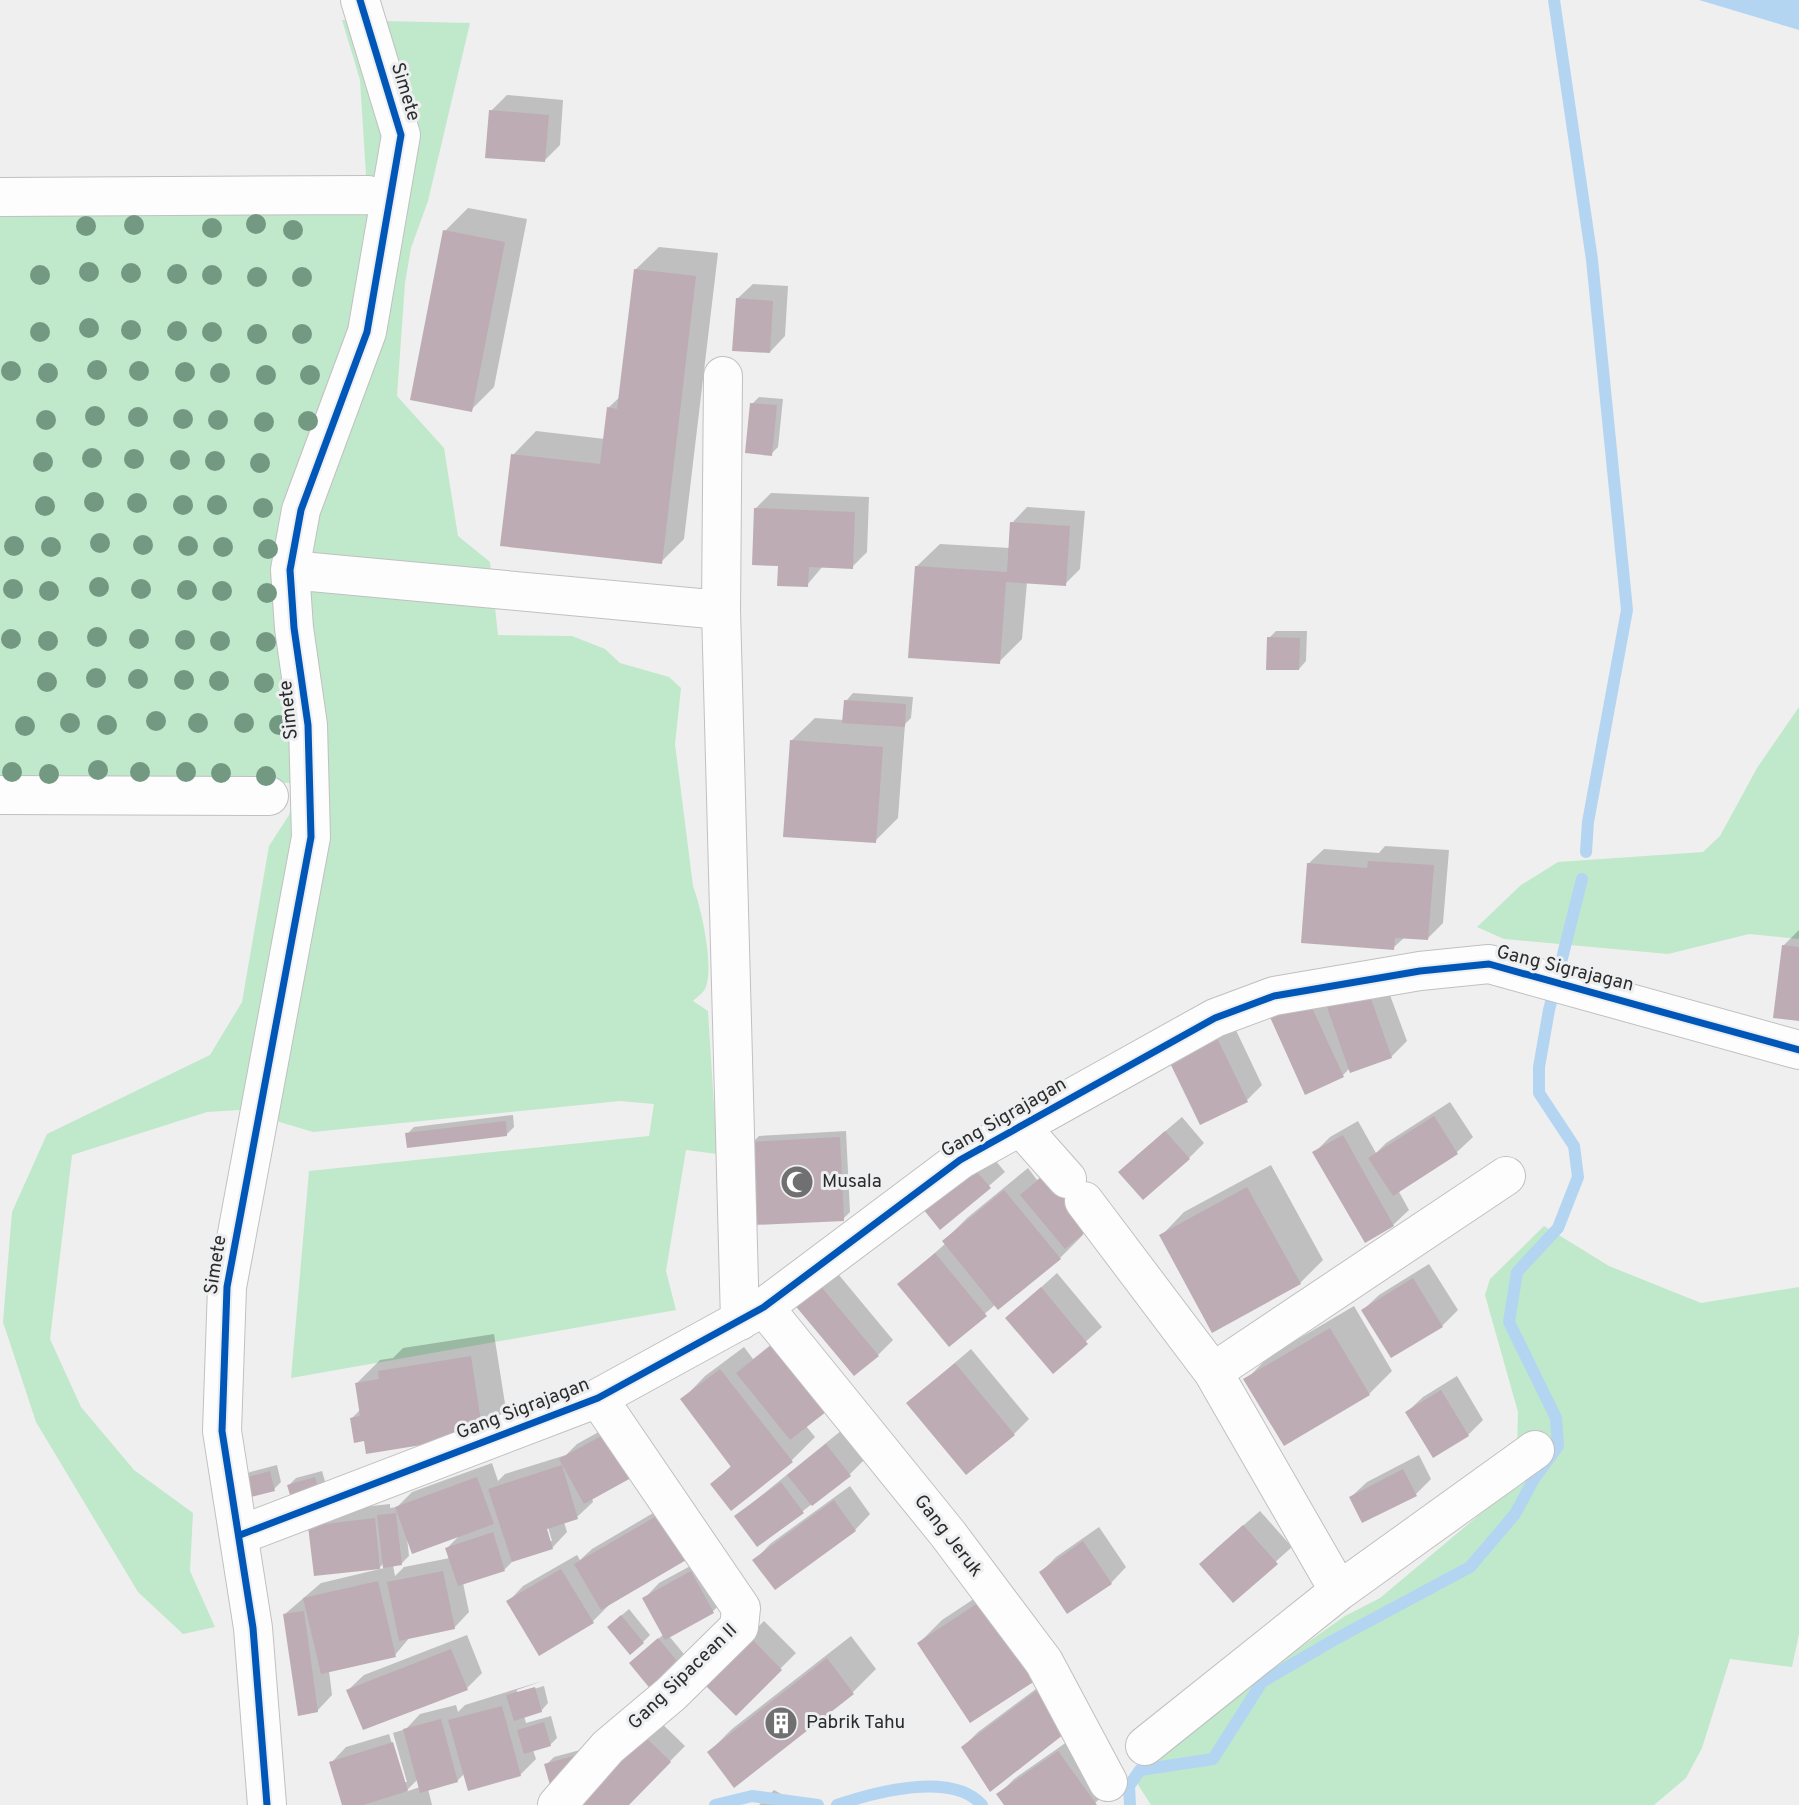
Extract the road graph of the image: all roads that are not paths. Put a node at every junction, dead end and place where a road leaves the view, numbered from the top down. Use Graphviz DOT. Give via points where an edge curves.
graph roads {
  1 [pos="360,0"];
  2 [pos="368,195"];
  3 [pos="0,197"];
  4 [pos="723,376"];
  5 [pos="290,570"];
  6 [pos="721,610"];
  7 [pos="0,795"];
  8 [pos="269,796"];
  9 [pos="1799,1050"];
  10 [pos="1020,1126"];
  11 [pos="1506,1176"];
  12 [pos="752,1314"];
  13 [pos="1213,1372"];
  14 [pos="598,1398"];
  15 [pos="1535,1450"];
  16 [pos="240,1535"];
  17 [pos="1339,1591"];
  18 [pos="1145,1746"];
  19 [pos="1108,1782"];
  20 [pos="267,1805"];
  21 [pos="557,1805"];
  1 -- 5 [label="street, Simete" via="401,135 367,332 301,510"];
  2 -- 3 [label="street"];
  4 -- 6 [label="street"];
  5 -- 6 [label="street"];
  5 -- 16 [label="street, Simete" via="308,725 311,837 227,1287 222,1431"];
  6 -- 12 [label="street"];
  7 -- 8 [label="street"];
  9 -- 10 [label="street, Gang Sigrajagan" via="1489,964 1274,996 1215,1018"];
  10 -- 12 [label="street, Gang Sigrajagan" via="960,1160"];
  10 -- 13 [label="street" via="1076,1190"];
  11 -- 13 [label="street"];
  12 -- 14 [label="street, Gang Sigrajagan"];
  12 -- 19 [label="street, Gang Jeruk" via="948,1534 1044,1662"];
  13 -- 17 [label="street"];
  14 -- 16 [label="street, Gang Sigrajagan"];
  14 -- 21 [label="street, Gang Sipacean II" via="741,1608 741,1621 671,1694 608,1747"];
  15 -- 17 [label="street"];
  16 -- 20 [label="street, Simete" via="253,1628"];
  17 -- 18 [label="street"];
}
